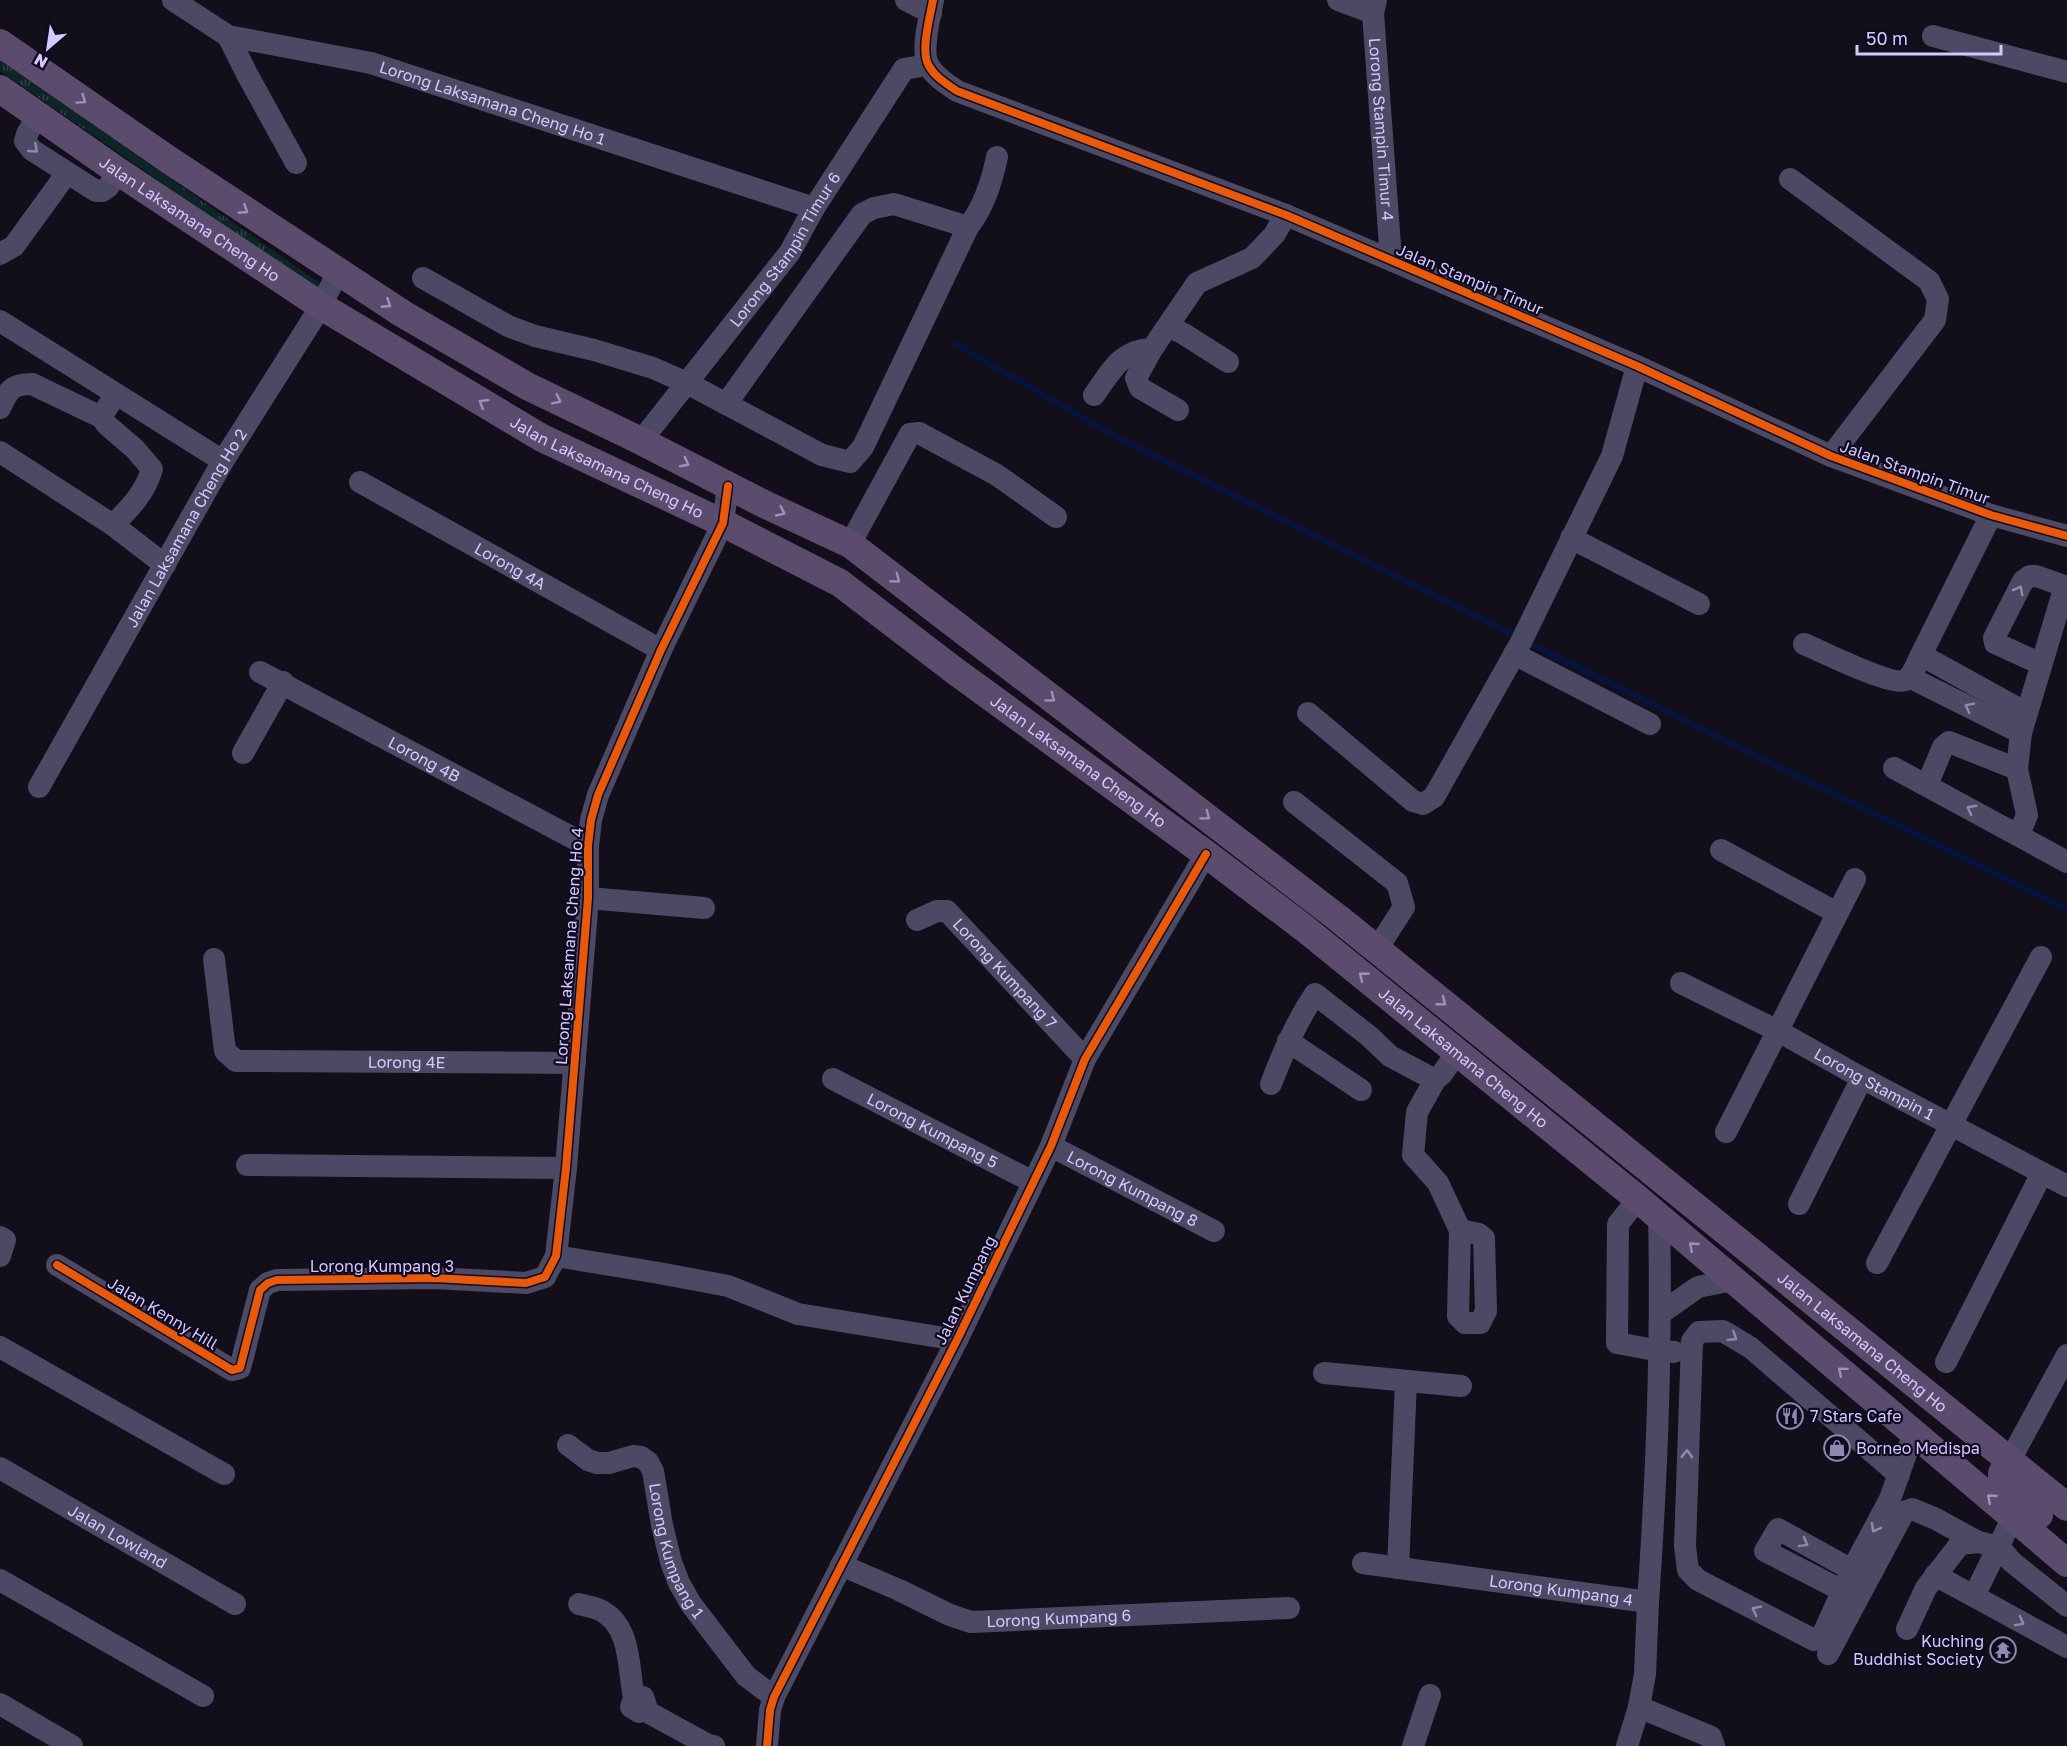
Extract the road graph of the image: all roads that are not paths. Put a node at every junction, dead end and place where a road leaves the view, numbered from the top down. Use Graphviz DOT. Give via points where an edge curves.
graph roads {
  1 [pos="173,0"];
  2 [pos="906,0"];
  3 [pos="1338,0"];
  4 [pos="932,6"];
  5 [pos="1375,7"];
  6 [pos="228,36"];
  7 [pos="1933,36"];
  8 [pos="0,43"];
  9 [pos="927,65"];
  10 [pos="2067,72"];
  11 [pos="0,89"];
  12 [pos="38,116"];
  13 [pos="997,157"];
  14 [pos="296,163"];
  15 [pos="119,172"];
  16 [pos="67,173"];
  17 [pos="1790,179"];
  18 [pos="814,208"];
  19 [pos="1286,215"];
  20 [pos="968,227"];
  21 [pos="0,254"];
  22 [pos="1391,259"];
  23 [pos="338,272"];
  24 [pos="423,278"];
  25 [pos="321,306"];
  26 [pos="1168,326"];
  27 [pos="3,330"];
  28 [pos="1152,349"];
  29 [pos="1228,363"];
  30 [pos="1636,366"];
  31 [pos="687,383"];
  32 [pos="116,394"];
  33 [pos="1094,395"];
  34 [pos="726,404"];
  35 [pos="0,408"];
  36 [pos="1178,410"];
  37 [pos="101,417"];
  38 [pos="641,441"];
  39 [pos="0,452"];
  40 [pos="1831,456"];
  41 [pos="224,461"];
  42 [pos="360,482"];
  43 [pos="728,486"];
  44 [pos="1991,515"];
  45 [pos="1056,517"];
  46 [pos="723,523"];
  47 [pos="113,525"];
  48 [pos="2067,536"];
  49 [pos="1571,538"];
  50 [pos="850,544"];
  51 [pos="165,565"];
  52 [pos="2066,586"];
  53 [pos="1699,604"];
  54 [pos="1804,644"];
  55 [pos="662,650"];
  56 [pos="1517,650"];
  57 [pos="1921,655"];
  58 [pos="2041,664"];
  59 [pos="260,672"];
  60 [pos="1909,677"];
  61 [pos="283,682"];
  62 [pos="1308,713"];
  63 [pos="2024,723"];
  64 [pos="1650,724"];
  65 [pos="243,753"];
  66 [pos="1894,768"];
  67 [pos="2017,769"];
  68 [pos="1927,785"];
  69 [pos="39,787"];
  70 [pos="1294,802"];
  71 [pos="2015,832"];
  72 [pos="588,846"];
  73 [pos="1721,850"];
  74 [pos="1206,854"];
  75 [pos="2067,862"];
  76 [pos="1855,879"];
  77 [pos="588,898"];
  78 [pos="704,908"];
  79 [pos="1837,913"];
  80 [pos="917,920"];
  81 [pos="1377,950"];
  82 [pos="2041,957"];
  83 [pos="214,959"];
  84 [pos="1681,983"];
  85 [pos="1778,1031"];
  86 [pos="1288,1041"];
  87 [pos="1456,1052"];
  88 [pos="1085,1059"];
  89 [pos="575,1063"];
  90 [pos="1862,1078"];
  91 [pos="833,1079"];
  92 [pos="1435,1080"];
  93 [pos="1271,1084"];
  94 [pos="1361,1090"];
  95 [pos="1950,1125"];
  96 [pos="1726,1132"];
  97 [pos="1051,1146"];
  98 [pos="247,1165"];
  99 [pos="566,1168"];
  100 [pos="2042,1173"];
  101 [pos="1033,1182"];
  102 [pos="2067,1186"];
  103 [pos="1799,1204"];
  104 [pos="1649,1208"];
  105 [pos="1460,1230"];
  106 [pos="1214,1231"];
  107 [pos="556,1256"];
  108 [pos="1877,1263"];
  109 [pos="57,1265"];
  110 [pos="1733,1280"];
  111 [pos="268,1283"];
  112 [pos="1661,1313"];
  113 [pos="957,1340"];
  114 [pos="0,1347"];
  115 [pos="1660,1352"];
  116 [pos="1690,1352"];
  117 [pos="2067,1355"];
  118 [pos="1946,1362"];
  119 [pos="1324,1373"];
  120 [pos="1406,1381"];
  121 [pos="1461,1386"];
  122 [pos="1917,1434"];
  123 [pos="568,1445"];
  124 [pos="2010,1460"];
  125 [pos="0,1468"];
  126 [pos="224,1474"];
  127 [pos="1899,1474"];
  128 [pos="2067,1507"];
  129 [pos="2013,1517"];
  130 [pos="2067,1541"];
  131 [pos="1988,1545"];
  132 [pos="1652,1551"];
  133 [pos="1687,1560"];
  134 [pos="1364,1563"];
  135 [pos="2067,1563"];
  136 [pos="841,1565"];
  137 [pos="1398,1568"];
  138 [pos="1852,1570"];
  139 [pos="1935,1575"];
  140 [pos="0,1580"];
  141 [pos="1843,1591"];
  142 [pos="1974,1596"];
  143 [pos="1648,1602"];
  144 [pos="235,1604"];
  145 [pos="579,1604"];
  146 [pos="2067,1606"];
  147 [pos="1289,1608"];
  148 [pos="1907,1629"];
  149 [pos="2067,1647"];
  150 [pos="1828,1654"];
  151 [pos="1430,1695"];
  152 [pos="203,1696"];
  153 [pos="774,1696"];
  154 [pos="0,1704"];
  155 [pos="1639,1707"];
  156 [pos="72,1746"];
  157 [pos="714,1746"];
  158 [pos="767,1746"];
  159 [pos="1413,1746"];
  160 [pos="1627,1746"];
  161 [pos="1714,1746"];
  1 -- 6 [label="street, Lorong Laksamana Cheng Ho 1"];
  2 -- 4 [label="street"];
  3 -- 5 [label="street"];
  4 -- 9 [label="street" via="925,46"];
  5 -- 22 [label="street, Lorong Stampin Timur 4"];
  6 -- 14 [label="street"];
  6 -- 18 [label="street, Lorong Laksamana Cheng Ho 1" via="370,63"];
  7 -- 10 [label="street"];
  8 -- 23 [label="main road, Jalan Laksamana Cheng Ho, one-way"];
  9 -- 18 [label="street, Lorong Stampin Timur 6" via="904,69"];
  9 -- 19 [label="street, Jalan Stampin Timur" via="941,80 966,95"];
  11 -- 12 [label="main road, Jalan Laksamana Cheng Ho"];
  12 -- 15 [label="main road, Jalan Laksamana Cheng Ho"];
  12 -- 16 [label="street, one-way" via="25,141"];
  13 -- 20 [label="street" via="988,188"];
  15 -- 16 [label="street" via="102,191"];
  15 -- 25 [label="main road, Jalan Laksamana Cheng Ho"];
  16 -- 21 [label="street" via="14,246"];
  17 -- 40 [label="street" via="1929,281 1938,299 1935,320"];
  18 -- 31 [label="street, Lorong Stampin Timur 6" via="790,252"];
  19 -- 22 [label="street, Jalan Stampin Timur"];
  19 -- 26 [label="street" via="1275,236 1252,258 1197,283"];
  20 -- 34 [label="street" via="894,204 862,214"];
  20 -- 34 [label="street" via="863,447 850,462 822,455"];
  22 -- 30 [label="street, Jalan Stampin Timur"];
  23 -- 25 [label="street, Jalan Laksamana Cheng Ho 2"];
  23 -- 38 [label="main road, Jalan Laksamana Cheng Ho, one-way" via="527,386"];
  24 -- 31 [label="street" via="508,326 653,368"];
  25 -- 41 [label="street, Jalan Laksamana Cheng Ho 2"];
  46 -- 25 [label="main road, Jalan Laksamana Cheng Ho, one-way" via="542,438"];
  26 -- 28 [label="street"];
  26 -- 29 [label="street"];
  27 -- 32 [label="street"];
  28 -- 33 [label="street" via="1130,352"];
  28 -- 36 [label="street" via="1136,378 1140,388"];
  30 -- 40 [label="street, Jalan Stampin Timur"];
  30 -- 49 [label="street" via="1612,456"];
  31 -- 34 [label="street"];
  31 -- 38 [label="street, Lorong Stampin Timur 6"];
  32 -- 37 [label="street"];
  32 -- 41 [label="street"];
  35 -- 37 [label="street" via="10,389 32,384"];
  37 -- 47 [label="street" via="152,470 147,485"];
  38 -- 43 [label="main road, Jalan Laksamana Cheng Ho, one-way"];
  39 -- 47 [label="street"];
  40 -- 44 [label="street, Jalan Stampin Timur"];
  41 -- 51 [label="street, Jalan Laksamana Cheng Ho 2"];
  42 -- 55 [label="street, Lorong 4A"];
  43 -- 46 [label="street, Lorong Laksamana Cheng Ho 4"];
  43 -- 50 [label="main road, Jalan Laksamana Cheng Ho, one-way"];
  44 -- 48 [label="street, Jalan Stampin Timur"];
  44 -- 57 [label="street"];
  45 -- 50 [label="street" via="997,475 919,433 910,434"];
  46 -- 55 [label="street, Lorong Laksamana Cheng Ho 4"];
  46 -- 74 [label="main road, Jalan Laksamana Cheng Ho" via="840,583"];
  47 -- 51 [label="street"];
  49 -- 53 [label="street"];
  49 -- 56 [label="street"];
  50 -- 81 [label="main road, Jalan Laksamana Cheng Ho, one-way"];
  51 -- 69 [label="street, Jalan Laksamana Cheng Ho 2"];
  52 -- 58 [label="street"];
  58 -- 52 [label="street, one-way" via="1995,643 1994,638 2023,581 2036,576"];
  54 -- 60 [label="street" via="1897,682"];
  55 -- 72 [label="street, Lorong Laksamana Cheng Ho 4" via="598,795"];
  56 -- 62 [label="street" via="1434,797 1423,804 1413,801"];
  56 -- 64 [label="street"];
  57 -- 60 [label="street"];
  57 -- 63 [label="street"];
  58 -- 63 [label="street"];
  59 -- 61 [label="street, Lorong 4B"];
  63 -- 60 [label="street, one-way"];
  61 -- 65 [label="street"];
  61 -- 72 [label="street, Lorong 4B"];
  63 -- 67 [label="street"];
  66 -- 68 [label="street"];
  67 -- 68 [label="street" via="1949,742 1943,747"];
  67 -- 71 [label="street" via="2027,815"];
  71 -- 68 [label="street, one-way"];
  70 -- 81 [label="street" via="1397,883 1404,907"];
  71 -- 75 [label="street"];
  72 -- 77 [label="street, Lorong Laksamana Cheng Ho 4"];
  73 -- 79 [label="street"];
  87 -- 74 [label="main road, Jalan Laksamana Cheng Ho, one-way"];
  74 -- 88 [label="street, Jalan Kumpang"];
  76 -- 79 [label="street"];
  77 -- 78 [label="street"];
  77 -- 89 [label="street, Lorong Laksamana Cheng Ho 4"];
  79 -- 85 [label="street"];
  80 -- 88 [label="street, Lorong Kumpang 7" via="946,911"];
  81 -- 124 [label="main road, Jalan Laksamana Cheng Ho, one-way"];
  82 -- 95 [label="street"];
  83 -- 89 [label="street, Lorong 4E" via="225,1051 236,1061"];
  84 -- 85 [label="street, Lorong Stampin 1"];
  85 -- 90 [label="street, Lorong Stampin 1"];
  85 -- 96 [label="street"];
  86 -- 92 [label="street" via="1315,994 1390,1056"];
  86 -- 93 [label="street"];
  86 -- 94 [label="street"];
  87 -- 92 [label="street"];
  87 -- 104 [label="main road, Jalan Laksamana Cheng Ho"];
  88 -- 97 [label="street, Jalan Kumpang"];
  89 -- 99 [label="street, Lorong Laksamana Cheng Ho 4"];
  90 -- 95 [label="street, Lorong Stampin 1"];
  90 -- 103 [label="street"];
  91 -- 101 [label="street, Lorong Kumpang 5"];
  92 -- 105 [label="street" via="1417,1112 1413,1155 1438,1183"];
  95 -- 100 [label="street, Lorong Stampin 1"];
  95 -- 108 [label="street"];
  97 -- 101 [label="street, Jalan Kumpang"];
  97 -- 106 [label="street, Lorong Kumpang 8"];
  98 -- 99 [label="street"];
  99 -- 107 [label="street, Lorong Laksamana Cheng Ho 4"];
  100 -- 102 [label="street, Lorong Stampin 1"];
  100 -- 118 [label="street"];
  101 -- 113 [label="street, Jalan Kumpang"];
  110 -- 104 [label="main road, Jalan Laksamana Cheng Ho, one-way"];
  104 -- 112 [label="street"];
  104 -- 115 [label="street" via="1618,1224 1617,1342"];
  107 -- 111 [label="street, Lorong Kumpang 3" via="545,1277 526,1283 434,1278"];
  107 -- 113 [label="street" via="728,1286 798,1314"];
  109 -- 111 [label="street, Jalan Kenny Hill" via="232,1370 240,1368 260,1290"];
  110 -- 112 [label="street" via="1698,1287"];
  122 -- 110 [label="main road, Jalan Laksamana Cheng Ho, one-way"];
  112 -- 115 [label="street"];
  113 -- 136 [label="street, Jalan Kumpang"];
  114 -- 126 [label="street"];
  115 -- 116 [label="street"];
  115 -- 132 [label="street"];
  116 -- 127 [label="street, one-way" via="1699,1332 1723,1331 1751,1348"];
  133 -- 116 [label="street, one-way"];
  117 -- 124 [label="street"];
  119 -- 120 [label="street"];
  120 -- 121 [label="street"];
  120 -- 137 [label="street"];
  122 -- 127 [label="street"];
  129 -- 122 [label="main road, Jalan Laksamana Cheng Ho, one-way"];
  123 -- 153 [label="street, Lorong Kumpang 1" via="597,1463 633,1456 648,1462 679,1583 746,1676"];
  124 -- 128 [label="main road, Jalan Laksamana Cheng Ho"];
  124 -- 130 [label="main road" via="2002,1473 2004,1483"];
  125 -- 144 [label="street, Jalan Lowland"];
  127 -- 138 [label="street, one-way"];
  129 -- 131 [label="street"];
  129 -- 135 [label="main road, Jalan Laksamana Cheng Ho"];
  131 -- 139 [label="street" via="1960,1544"];
  131 -- 142 [label="street"];
  131 -- 146 [label="street"];
  131 -- 150 [label="street" via="1912,1509 1904,1512"];
  132 -- 133 [label="street"];
  132 -- 143 [label="street"];
  141 -- 133 [label="street, one-way" via="1822,1636 1814,1640 1698,1580 1688,1570"];
  134 -- 137 [label="street, Lorong Kumpang 4"];
  136 -- 147 [label="street, Lorong Kumpang 6" via="971,1622"];
  136 -- 153 [label="street, Jalan Kumpang"];
  137 -- 143 [label="street, Lorong Kumpang 4"];
  138 -- 141 [label="street"];
  141 -- 138 [label="street, one-way" via="1765,1551 1778,1529"];
  139 -- 142 [label="street"];
  139 -- 148 [label="street"];
  140 -- 152 [label="street"];
  142 -- 149 [label="street, one-way"];
  143 -- 155 [label="street, Lorong Kumpang 4" via="1645,1674"];
  145 -- 157 [label="street" via="602,1610 617,1624 626,1643 639,1704"];
  151 -- 159 [label="street"];
  153 -- 158 [label="street, Jalan Kumpang"];
  154 -- 156 [label="street"];
  155 -- 160 [label="street, Lorong Kumpang 4"];
  155 -- 161 [label="street" via="1711,1737"];
}
